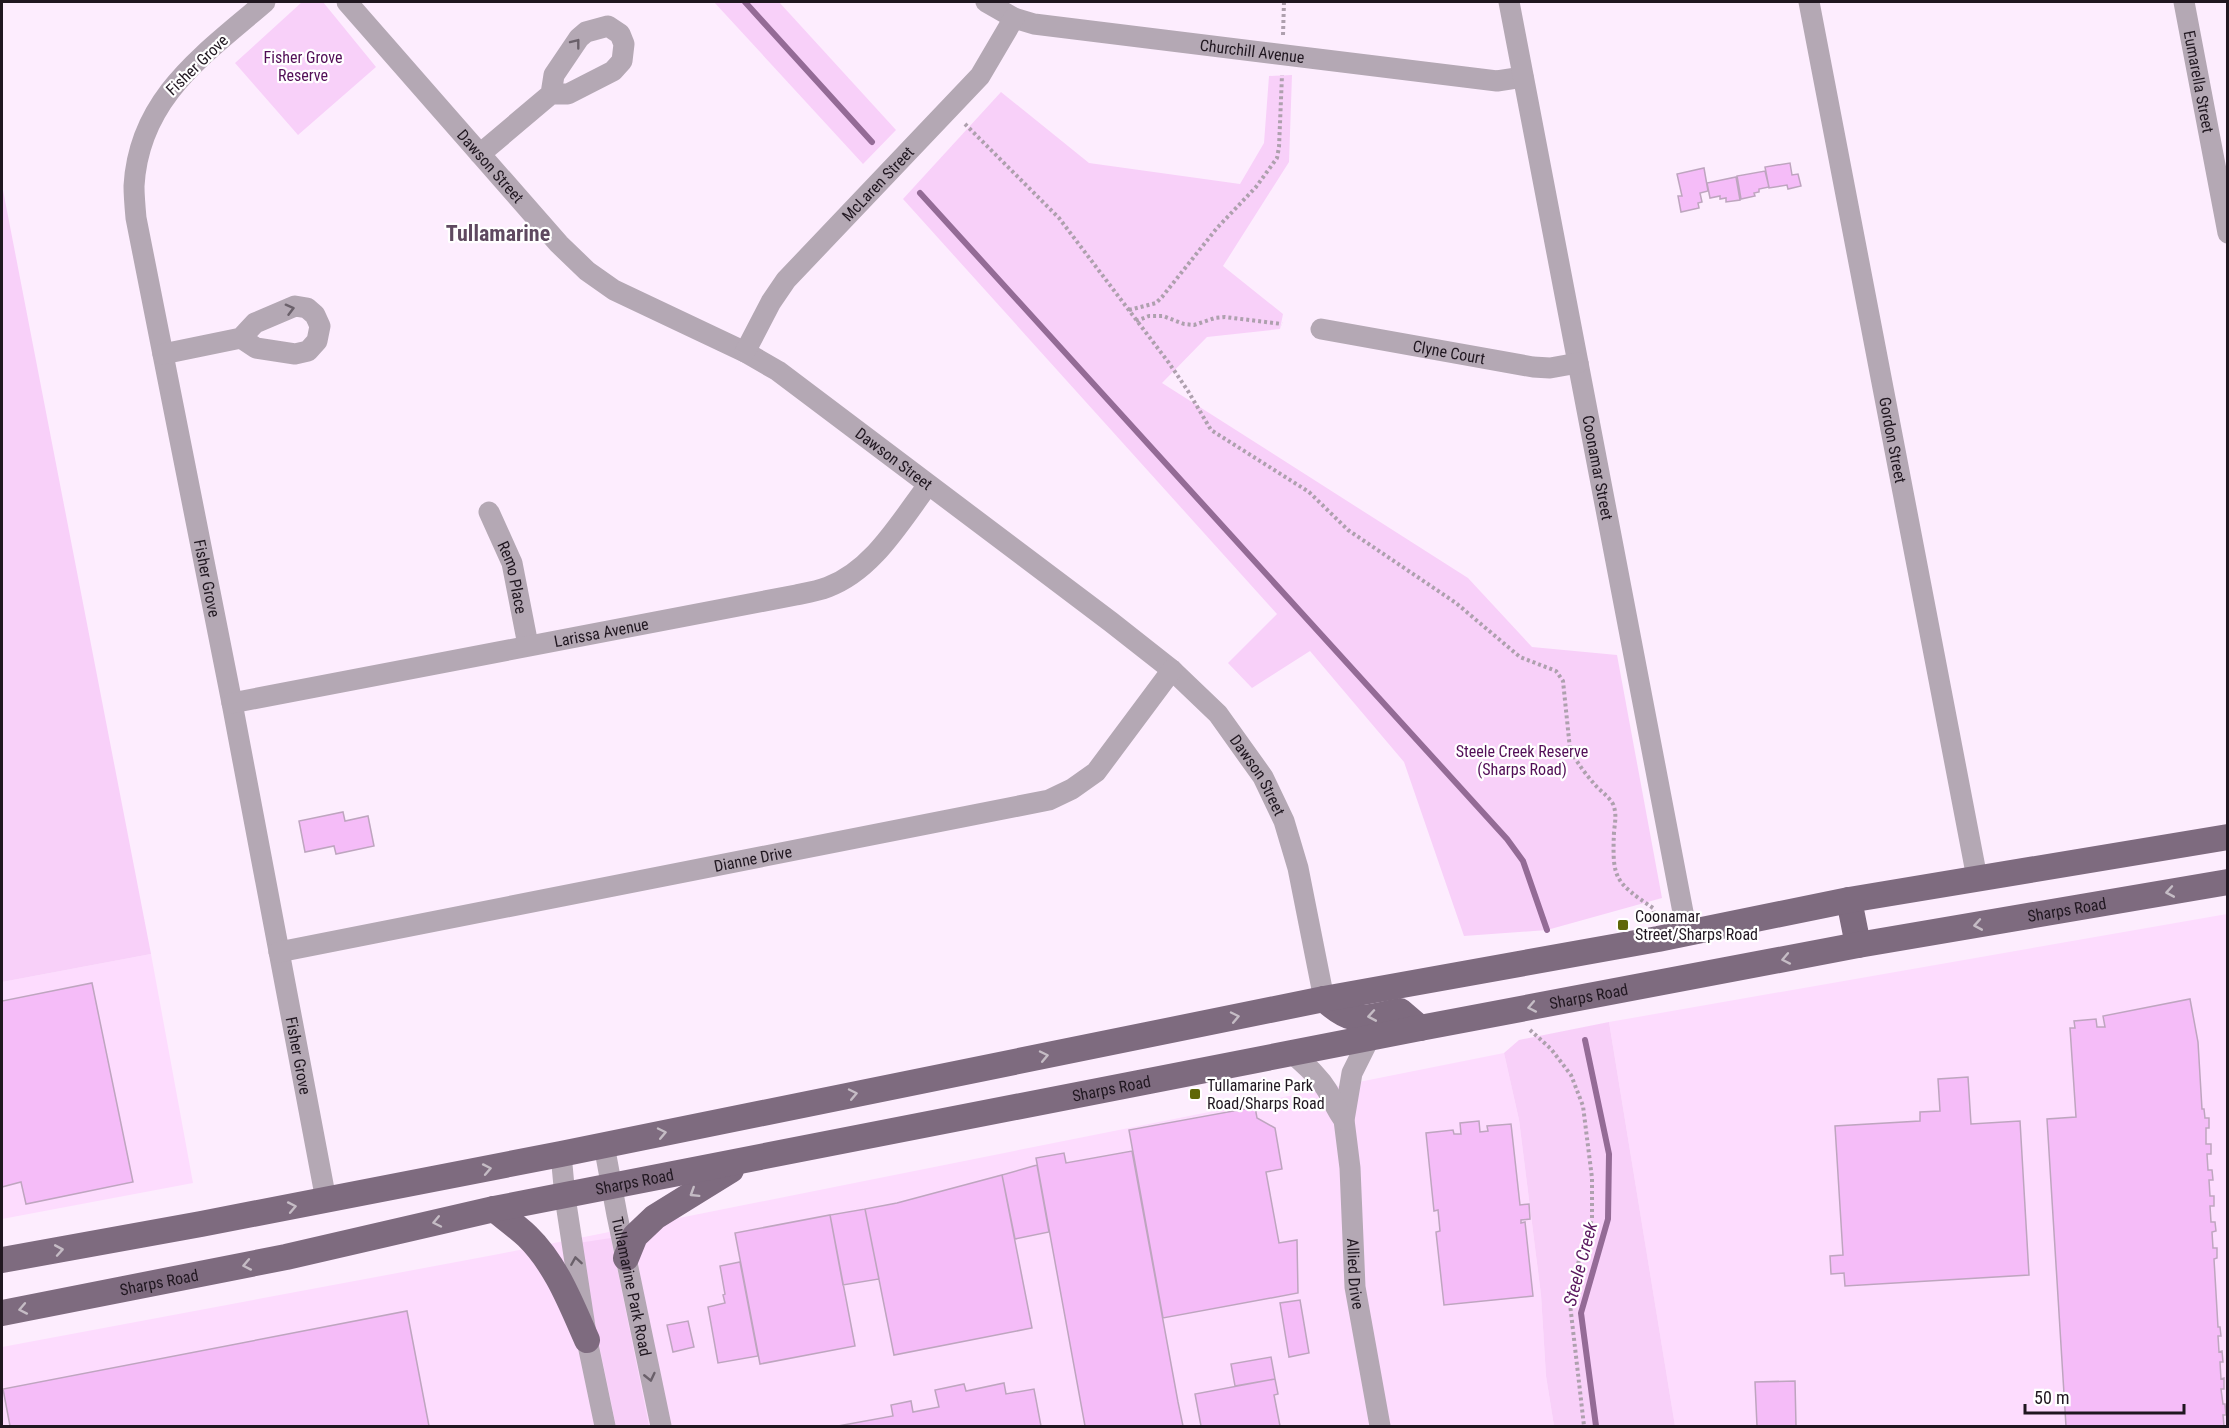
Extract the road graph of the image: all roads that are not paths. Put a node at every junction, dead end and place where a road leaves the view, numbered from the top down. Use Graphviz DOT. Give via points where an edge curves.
graph roads {
  1 [pos="265,2"];
  2 [pos="347,2"];
  3 [pos="986,2"];
  4 [pos="1509,2"];
  5 [pos="1809,2"];
  6 [pos="2184,2"];
  7 [pos="1014,18"];
  8 [pos="1523,77"];
  9 [pos="551,94"];
  10 [pos="480,154"];
  11 [pos="2228,233"];
  12 [pos="1321,329"];
  13 [pos="241,338"];
  14 [pos="746,352"];
  15 [pos="164,354"];
  16 [pos="1578,363"];
  17 [pos="928,485"];
  18 [pos="489,512"];
  19 [pos="528,645"];
  20 [pos="1172,670"];
  21 [pos="232,703"];
  22 [pos="2228,837"];
  23 [pos="1977,878"];
  24 [pos="2228,882"];
  25 [pos="1849,900"];
  26 [pos="1687,933"];
  27 [pos="1858,945"];
  28 [pos="279,952"];
  29 [pos="1324,999"];
  30 [pos="1420,1028"];
  31 [pos="1369,1039"];
  32 [pos="1293,1054"];
  33 [pos="1344,1120"];
  34 [pos="604,1145"];
  35 [pos="561,1154"];
  36 [pos="744,1161"];
  37 [pos="612,1187"];
  38 [pos="565,1197"];
  39 [pos="326,1200"];
  40 [pos="494,1209"];
  41 [pos="626,1258"];
  42 [pos="2,1260"];
  43 [pos="2,1313"];
  44 [pos="587,1340"];
  45 [pos="605,1426"];
  46 [pos="661,1426"];
  47 [pos="1380,1426"];
  1 -- 15 [label="street, Fisher Grove" via="185,71 164,96 150,120 139,154 134,186 136,218"];
  2 -- 10 [label="street, Dawson Street"];
  3 -- 7 [label="street, Churchill Avenue"];
  4 -- 8 [label="street, Coonamar Street"];
  5 -- 23 [label="street, Gordon Street"];
  6 -- 11 [label="street, Eumarella Street"];
  7 -- 8 [label="street, Churchill Avenue" via="1034,24 1497,81"];
  7 -- 14 [label="street, McLaren Street" via="980,76 786,280"];
  8 -- 16 [label="street, Coonamar Street"];
  9 -- 10 [label="street"];
  10 -- 14 [label="street, Dawson Street" via="587,271 623,294"];
  12 -- 16 [label="street, Clyne Court" via="1533,367"];
  13 -- 15 [label="street"];
  14 -- 17 [label="street, Dawson Street" via="778,371"];
  15 -- 21 [label="street, Fisher Grove"];
  16 -- 26 [label="street, Coonamar Street"];
  17 -- 19 [label="street, Larissa Avenue" via="876,554 828,587"];
  17 -- 20 [label="street, Dawson Street"];
  18 -- 19 [label="street, Remo Place" via="512,563"];
  19 -- 21 [label="street, Larissa Avenue"];
  20 -- 28 [label="street, Dianne Drive" via="1096,772 1049,800"];
  20 -- 29 [label="street, Dawson Street" via="1218,714 1242,745 1284,821 1298,868"];
  21 -- 28 [label="street, Fisher Grove"];
  22 -- 23 [label="main road"];
  23 -- 25 [label="main road"];
  24 -- 27 [label="main road, Sharps Road, one-way"];
  25 -- 26 [label="main road"];
  25 -- 27 [label="main road"];
  26 -- 29 [label="main road"];
  27 -- 30 [label="main road, Sharps Road, one-way"];
  28 -- 39 [label="street, Fisher Grove"];
  30 -- 29 [label="main road, one-way" via="1400,1011 1355,1019 1338,1012"];
  34 -- 29 [label="main road, one-way"];
  30 -- 31 [label="main road, Sharps Road"];
  31 -- 32 [label="main road, Sharps Road"];
  31 -- 33 [label="street, Allied Drive" via="1352,1073"];
  32 -- 33 [label="street, Allied Drive" via="1318,1077"];
  32 -- 36 [label="main road, Sharps Road"];
  33 -- 47 [label="street, Allied Drive" via="1355,1287"];
  34 -- 35 [label="main road"];
  34 -- 37 [label="street, Tullamarine Park Road"];
  35 -- 38 [label="street"];
  39 -- 35 [label="main road, one-way"];
  36 -- 37 [label="main road, Sharps Road"];
  36 -- 41 [label="main road, one-way" via="655,1217 635,1236"];
  37 -- 38 [label="main road, Sharps Road"];
  37 -- 41 [label="street, Tullamarine Park Road"];
  38 -- 40 [label="main road, Sharps Road"];
  44 -- 38 [label="street, one-way"];
  42 -- 39 [label="main road, one-way"];
  40 -- 43 [label="main road, Sharps Road, one-way" via="286,1257"];
  40 -- 44 [label="main road" via="528,1237 546,1259 570,1299"];
  41 -- 46 [label="street, Tullamarine Park Road, one-way"];
  44 -- 45 [label="street"];
}
